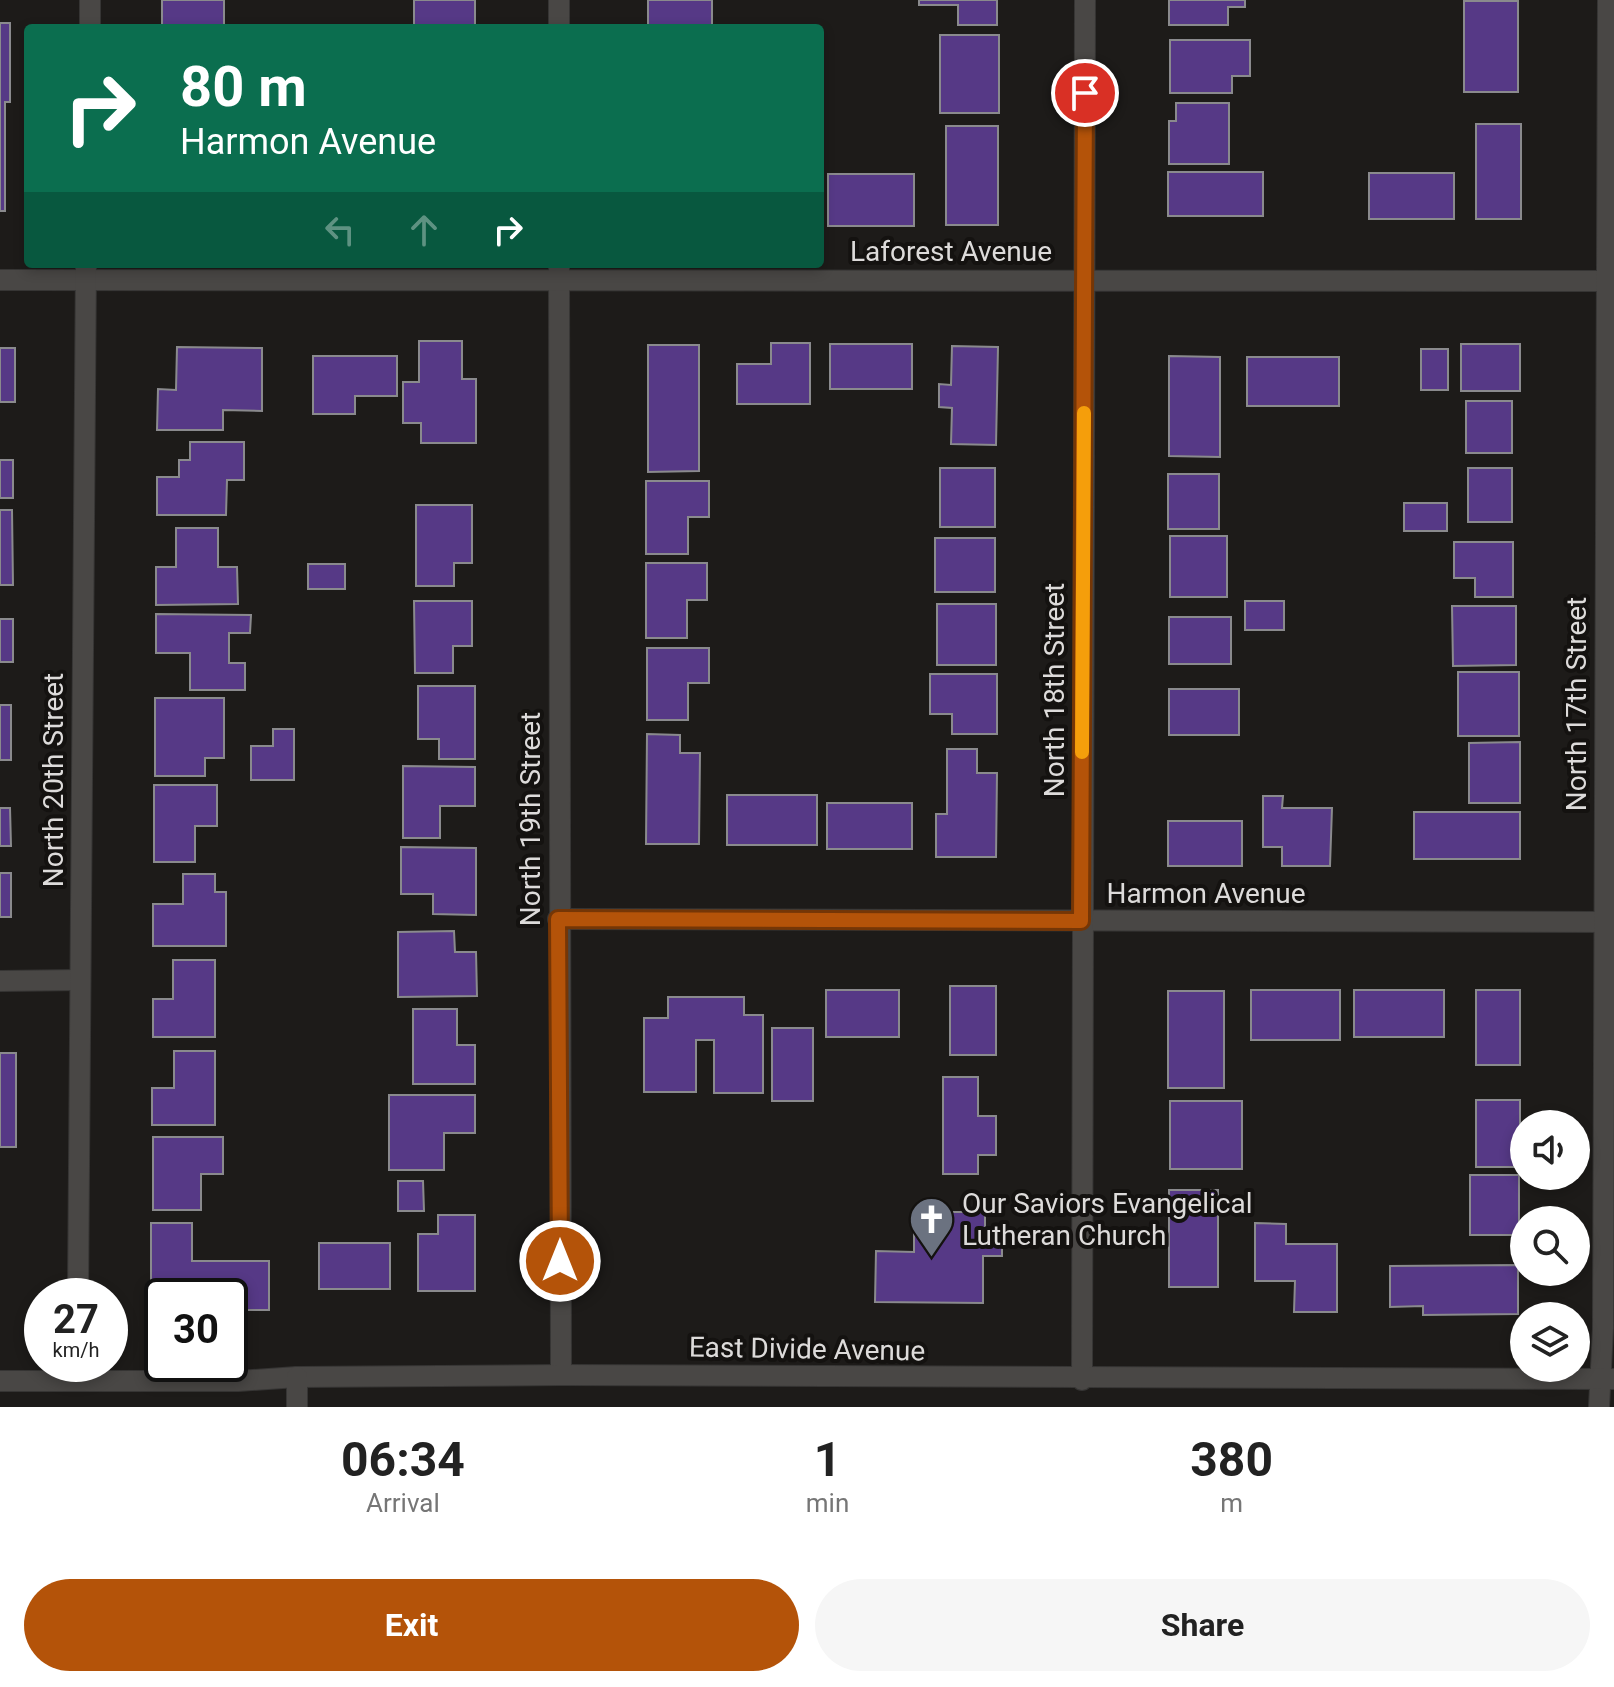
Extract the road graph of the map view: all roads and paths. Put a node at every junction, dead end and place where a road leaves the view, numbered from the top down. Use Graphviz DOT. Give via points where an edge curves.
graph roads {
  1 [pos="90,0"];
  2 [pos="559,0"];
  3 [pos="1085,0"];
  4 [pos="1608,0"];
  5 [pos="90,24"];
  6 [pos="559,24"];
  7 [pos="85,272"];
  8 [pos="559,272"];
  9 [pos="1085,278"];
  10 [pos="0,280"];
  11 [pos="1610,281"];
  12 [pos="558,919"];
  13 [pos="1081,921"];
  14 [pos="1609,922"];
  15 [pos="80,980"];
  16 [pos="0,981"];
  17 [pos="78,1278"];
  18 [pos="128,1375"];
  19 [pos="561,1375"];
  20 [pos="297,1377"];
  21 [pos="24,1378"];
  22 [pos="1608,1379"];
  23 [pos="1082,1380"];
  24 [pos="0,1381"];
  25 [pos="297,1407"];
  26 [pos="1599,1407"];
  1 -- 5 [label="street"];
  2 -- 6 [label="street"];
  3 -- 9 [label="street, North 18th Street"];
  4 -- 11 [label="street, North 17th Street"];
  7 -- 8 [label="street, Laforest Avenue"];
  7 -- 10 [label="street, Laforest Avenue"];
  7 -- 15 [label="street, North 20th Street"];
  8 -- 9 [label="street, Laforest Avenue"];
  8 -- 12 [label="street, North 19th Street"];
  9 -- 11 [label="street, Laforest Avenue"];
  9 -- 13 [label="street, North 18th Street"];
  11 -- 14 [label="street, North 17th Street"];
  12 -- 13 [label="street, Harmon Avenue"];
  12 -- 19 [label="street, North 19th Street"];
  13 -- 14 [label="street, Harmon Avenue"];
  13 -- 23 [label="street, North 18th Street"];
  14 -- 22 [label="street, North 17th Street"];
  15 -- 16 [label="street"];
  15 -- 17 [label="street, North 20th Street"];
  18 -- 20 [label="street, East Divide Avenue" via="238,1381"];
  19 -- 20 [label="street, East Divide Avenue"];
  19 -- 23 [label="street, East Divide Avenue"];
  20 -- 25 [label="street"];
  21 -- 24 [label="street, East Divide Avenue"];
  22 -- 23 [label="street, East Divide Avenue"];
  22 -- 26 [label="street, North 17th Street"];
}
